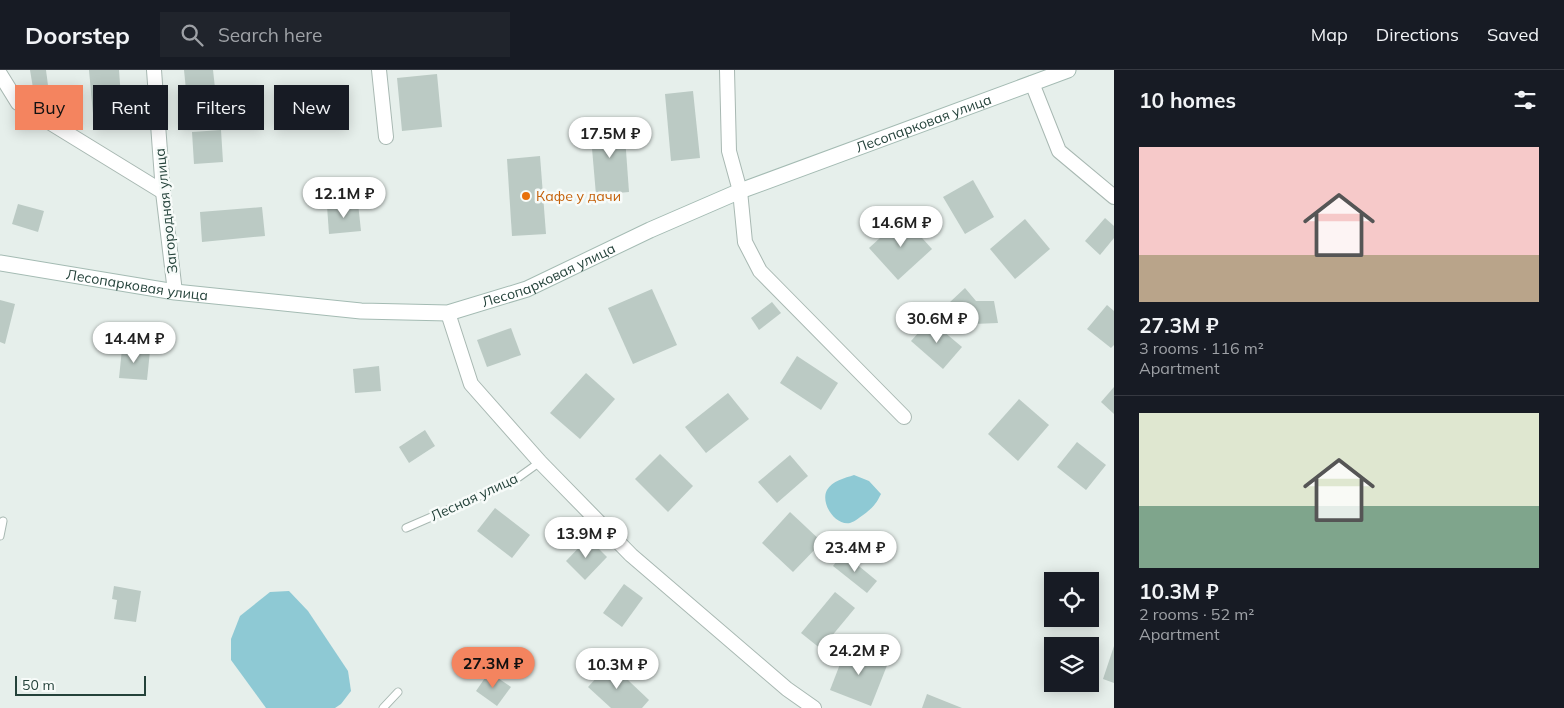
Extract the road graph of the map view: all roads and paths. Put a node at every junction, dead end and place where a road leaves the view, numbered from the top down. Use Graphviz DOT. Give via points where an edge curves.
graph roads {
  1 [pos="154,70"];
  2 [pos="379,70"];
  3 [pos="727,70"];
  4 [pos="1068,70"];
  5 [pos="0,74"];
  6 [pos="1032,83"];
  7 [pos="386,137"];
  8 [pos="740,191"];
  9 [pos="163,192"];
  10 [pos="1114,197"];
  11 [pos="0,263"];
  12 [pos="175,292"];
  13 [pos="448,313"];
  14 [pos="904,418"];
  15 [pos="540,462"];
  16 [pos="3,521"];
  17 [pos="406,528"];
  18 [pos="0,536"];
  19 [pos="398,692"];
  20 [pos="383,708"];
  21 [pos="814,708"];
  1 -- 9 [label="street, Загородная улица"];
  2 -- 7 [label="street"];
  3 -- 8 [label="street" via="729,151"];
  4 -- 6 [label="street, Лесопарковая улица"];
  5 -- 9 [label="street" via="18,103"];
  6 -- 8 [label="street, Лесопарковая улица"];
  6 -- 10 [label="street" via="1059,151"];
  8 -- 13 [label="street, Лесопарковая улица" via="527,289"];
  8 -- 14 [label="street" via="745,242 760,272"];
  9 -- 12 [label="street, Загородная улица"];
  11 -- 12 [label="street, Лесопарковая улица"];
  12 -- 13 [label="street, Лесопарковая улица" via="361,311"];
  13 -- 15 [label="street" via="471,384"];
  15 -- 17 [label="lane, Лесная улица" via="512,482"];
  15 -- 21 [label="street" via="631,555 787,689"];
  16 -- 18 [label="lane"];
  19 -- 20 [label="lane"];
}
